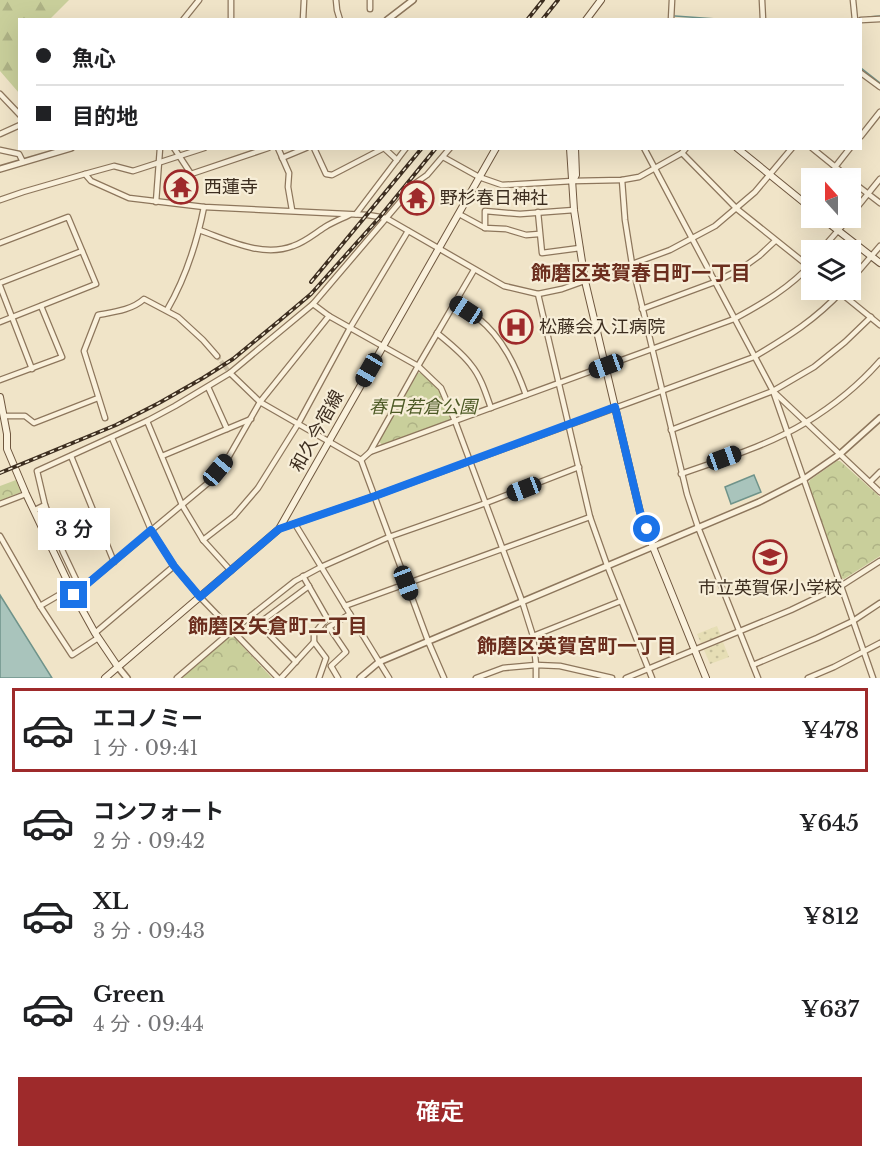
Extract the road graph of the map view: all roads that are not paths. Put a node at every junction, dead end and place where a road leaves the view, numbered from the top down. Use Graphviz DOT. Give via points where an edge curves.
graph roads {
  1 [pos="199,0"];
  2 [pos="231,0"];
  3 [pos="304,0"];
  4 [pos="336,0"];
  5 [pos="370,0"];
  6 [pos="413,0"];
  7 [pos="601,0"];
  8 [pos="672,0"];
  9 [pos="762,0"];
  10 [pos="853,0"];
  11 [pos="405,2"];
  12 [pos="370,9"];
  13 [pos="185,18"];
  14 [pos="231,18"];
  15 [pos="303,18"];
  16 [pos="339,18"];
  17 [pos="389,18"];
  18 [pos="588,18"];
  19 [pos="671,18"];
  20 [pos="763,18"];
  21 [pos="855,18"];
  22 [pos="880,19"];
  23 [pos="862,20"];
  24 [pos="862,74"];
  25 [pos="880,87"];
  26 [pos="0,94"];
  27 [pos="880,112"];
  28 [pos="18,113"];
  29 [pos="18,126"];
  30 [pos="0,134"];
  31 [pos="862,134"];
  32 [pos="0,150"];
  33 [pos="58,150"];
  34 [pos="160,150"];
  35 [pos="175,150"];
  36 [pos="198,150"];
  37 [pos="262,150"];
  38 [pos="279,150"];
  39 [pos="301,150"];
  40 [pos="315,150"];
  41 [pos="380,150"];
  42 [pos="386,150"];
  43 [pos="404,150"];
  44 [pos="448,150"];
  45 [pos="495,150"];
  46 [pos="570,150"];
  47 [pos="575,150"];
  48 [pos="645,150"];
  49 [pos="739,150"];
  50 [pos="790,150"];
  51 [pos="814,150"];
  52 [pos="848,150"];
  53 [pos="684,151"];
  54 [pos="179,156"];
  55 [pos="443,157"];
  56 [pos="282,158"];
  57 [pos="397,160"];
  58 [pos="23,162"];
  59 [pos="159,162"];
  60 [pos="835,167"];
  61 [pos="655,168"];
  62 [pos="0,169"];
  63 [pos="85,174"];
  64 [pos="770,175"];
  65 [pos="479,177"];
  66 [pos="880,179"];
  67 [pos="622,180"];
  68 [pos="573,181"];
  69 [pos="861,188"];
  70 [pos="869,194"];
  71 [pos="0,200"];
  72 [pos="801,200"];
  73 [pos="156,202"];
  74 [pos="880,203"];
  75 [pos="861,204"];
  76 [pos="204,207"];
  77 [pos="737,209"];
  78 [pos="292,210"];
  79 [pos="574,210"];
  80 [pos="538,212"];
  81 [pos="354,214"];
  82 [pos="459,214"];
  83 [pos="386,218"];
  84 [pos="485,228"];
  85 [pos="835,228"];
  86 [pos="199,230"];
  87 [pos="838,230"];
  88 [pos="408,231"];
  89 [pos="539,234"];
  90 [pos="692,239"];
  91 [pos="830,240"];
  92 [pos="775,241"];
  93 [pos="0,243"];
  94 [pos="880,246"];
  95 [pos="580,248"];
  96 [pos="438,249"];
  97 [pos="82,251"];
  98 [pos="872,257"];
  99 [pos="801,260"];
  100 [pos="880,263"];
  101 [pos="632,264"];
  102 [pos="861,269"];
  103 [pos="474,270"];
  104 [pos="801,274"];
  105 [pos="585,281"];
  106 [pos="715,282"];
  107 [pos="0,285"];
  108 [pos="538,294"];
  109 [pos="831,300"];
  110 [pos="851,300"];
  111 [pos="454,302"];
  112 [pos="313,304"];
  113 [pos="41,306"];
  114 [pos="642,309"];
  115 [pos="167,310"];
  116 [pos="329,316"];
  117 [pos="12,317"];
  118 [pos="871,317"];
  119 [pos="734,319"];
  120 [pos="0,322"];
  121 [pos="880,325"];
  122 [pos="350,328"];
  123 [pos="437,333"];
  124 [pos="383,346"];
  125 [pos="652,350"];
  126 [pos="217,356"];
  127 [pos="754,357"];
  128 [pos="880,361"];
  129 [pos="418,366"];
  130 [pos="606,366"];
  131 [pos="32,369"];
  132 [pos="230,373"];
  133 [pos="0,380"];
  134 [pos="559,383"];
  135 [pos="208,387"];
  136 [pos="661,390"];
  137 [pos="773,391"];
  138 [pos="526,395"];
  139 [pos="98,398"];
  140 [pos="0,399"];
  141 [pos="260,402"];
  142 [pos="615,407"];
  143 [pos="491,408"];
  144 [pos="4,416"];
  145 [pos="105,418"];
  146 [pos="251,418"];
  147 [pos="880,418"];
  148 [pos="147,421"];
  149 [pos="456,421"];
  150 [pos="806,423"];
  151 [pos="298,424"];
  152 [pos="569,424"];
  153 [pos="227,429"];
  154 [pos="671,430"];
  155 [pos="788,432"];
  156 [pos="7,434"];
  157 [pos="0,437"];
  158 [pos="112,438"];
  159 [pos="329,441"];
  160 [pos="370,452"];
  161 [pos="840,454"];
  162 [pos="71,456"];
  163 [pos="162,456"];
  164 [pos="361,460"];
  165 [pos="470,460"];
  166 [pos="579,467"];
  167 [pos="880,472"];
  168 [pos="681,474"];
  169 [pos="804,479"];
  170 [pos="870,482"];
  171 [pos="880,492"];
  172 [pos="26,494"];
  173 [pos="375,496"];
  174 [pos="486,503"];
  175 [pos="0,504"];
  176 [pos="45,505"];
  177 [pos="182,505"];
  178 [pos="35,510"];
  179 [pos="590,517"];
  180 [pos="295,524"];
  181 [pos="698,527"];
  182 [pos="279,529"];
  183 [pos="151,530"];
  184 [pos="0,536"];
  185 [pos="389,537"];
  186 [pos="203,540"];
  187 [pos="653,547"];
  188 [pos="503,548"];
  189 [pos="114,561"];
  190 [pos="880,561"];
  191 [pos="607,565"];
  192 [pos="174,566"];
  193 [pos="321,567"];
  194 [pos="231,571"];
  195 [pos="303,576"];
  196 [pos="406,583"];
  197 [pos="309,586"];
  198 [pos="841,586"];
  199 [pos="71,588"];
  200 [pos="81,590"];
  201 [pos="74,595"];
  202 [pos="200,597"];
  203 [pos="522,601"];
  204 [pos="621,601"];
  205 [pos="880,603"];
  206 [pos="40,606"];
  207 [pos="345,606"];
  208 [pos="350,614"];
  209 [pos="251,616"];
  210 [pos="853,621"];
  211 [pos="258,624"];
  212 [pos="233,630"];
  213 [pos="740,632"];
  214 [pos="96,636"];
  215 [pos="533,636"];
  216 [pos="428,641"];
  217 [pos="315,642"];
  218 [pos="880,643"];
  219 [pos="694,651"];
  220 [pos="864,652"];
  221 [pos="296,662"];
  222 [pos="379,662"];
  223 [pos="536,665"];
  224 [pos="753,665"];
  225 [pos="118,667"];
  226 [pos="649,669"];
  227 [pos="604,677"];
  228 [pos="105,678"];
  229 [pos="127,678"];
  230 [pos="177,678"];
  231 [pos="279,678"];
  232 [pos="319,678"];
  233 [pos="338,678"];
  234 [pos="360,678"];
  235 [pos="389,678"];
  236 [pos="444,678"];
  237 [pos="476,678"];
  238 [pos="536,678"];
  239 [pos="612,678"];
  240 [pos="626,678"];
  241 [pos="652,678"];
  242 [pos="706,678"];
  243 [pos="758,678"];
  244 [pos="808,678"];
  245 [pos="873,678"];
  1 -- 13 [label="street"];
  2 -- 14 [label="street"];
  3 -- 15 [label="street"];
  4 -- 16 [label="street"];
  5 -- 12 [label="street"];
  6 -- 11 [label="street"];
  7 -- 18 [label="main road"];
  8 -- 19 [label="street"];
  9 -- 20 [label="street"];
  10 -- 21 [label="street"];
  11 -- 17 [label="street"];
  22 -- 23 [label="street"];
  24 -- 25 [label="street"];
  26 -- 28 [label="street"];
  27 -- 31 [label="street"];
  29 -- 30 [label="street"];
  32 -- 58 [label="street" via="19,154"];
  33 -- 58 [label="street"];
  34 -- 59 [label="street"];
  35 -- 54 [label="street"];
  36 -- 54 [label="street"];
  37 -- 54 [label="street" via="191,174"];
  38 -- 56 [label="street"];
  39 -- 56 [label="street"];
  40 -- 41 [label="street" via="326,174 332,175"];
  42 -- 57 [label="street"];
  43 -- 57 [label="street"];
  44 -- 55 [label="street"];
  45 -- 65 [label="main road, 和久今宿線"];
  46 -- 68 [label="main road"];
  47 -- 68 [label="main road"];
  48 -- 61 [label="street"];
  49 -- 64 [label="main road"];
  50 -- 64 [label="street"];
  51 -- 60 [label="street"];
  52 -- 60 [label="street"];
  53 -- 61 [label="street"];
  53 -- 77 [label="street"];
  54 -- 59 [label="street"];
  55 -- 65 [label="street"];
  55 -- 83 [label="street"];
  56 -- 78 [label="street" via="289,173"];
  57 -- 81 [label="street"];
  58 -- 62 [label="street"];
  59 -- 63 [label="street" via="133,171 114,166"];
  59 -- 73 [label="street"];
  61 -- 67 [label="street"];
  61 -- 90 [label="street"];
  63 -- 71 [label="street"];
  63 -- 73 [label="street" via="91,181 129,198"];
  64 -- 72 [label="main road"];
  64 -- 77 [label="street"];
  65 -- 68 [label="street" via="502,185"];
  65 -- 82 [label="main road, 和久今宿線"];
  66 -- 70 [label="street"];
  67 -- 68 [label="street"];
  67 -- 101 [label="street"];
  68 -- 79 [label="main road"];
  69 -- 70 [label="street"];
  70 -- 74 [label="street"];
  70 -- 75 [label="street"];
  73 -- 76 [label="street"];
  76 -- 78 [label="street"];
  76 -- 86 [label="street"];
  77 -- 90 [label="street"];
  77 -- 92 [label="street"];
  78 -- 81 [label="street"];
  79 -- 80 [label="street"];
  79 -- 95 [label="main road"];
  80 -- 84 [label="street" via="484,211"];
  80 -- 89 [label="street"];
  81 -- 83 [label="street"];
  81 -- 86 [label="street" via="277,251 254,248"];
  82 -- 84 [label="street"];
  82 -- 96 [label="main road, 和久今宿線"];
  83 -- 88 [label="street"];
  83 -- 112 [label="street"];
  84 -- 89 [label="street"];
  85 -- 87 [label="main road"];
  86 -- 115 [label="street"];
  87 -- 91 [label="street"];
  87 -- 98 [label="main road"];
  88 -- 96 [label="street"];
  88 -- 122 [label="street"];
  89 -- 95 [label="street" via="542,253"];
  90 -- 101 [label="street"];
  90 -- 106 [label="street"];
  92 -- 99 [label="street"];
  92 -- 106 [label="street" via="741,269"];
  93 -- 97 [label="street" via="69,217"];
  94 -- 98 [label="street"];
  95 -- 105 [label="main road"];
  96 -- 103 [label="street"];
  96 -- 124 [label="main road, 和久今宿線"];
  97 -- 107 [label="street"];
  97 -- 113 [label="street" via="96,284"];
  98 -- 100 [label="main road"];
  98 -- 102 [label="street"];
  101 -- 105 [label="street"];
  101 -- 114 [label="street"];
  103 -- 108 [label="street" via="504,286"];
  103 -- 111 [label="street"];
  104 -- 119 [label="street" via="766,301"];
  105 -- 108 [label="street"];
  105 -- 130 [label="main road"];
  106 -- 114 [label="street"];
  106 -- 119 [label="street"];
  107 -- 117 [label="street"];
  108 -- 134 [label="street"];
  109 -- 127 [label="street" via="790,336"];
  110 -- 118 [label="street"];
  111 -- 123 [label="street"];
  111 -- 138 [label="street" via="479,318 498,338 516,367"];
  112 -- 116 [label="street"];
  112 -- 132 [label="street"];
  113 -- 117 [label="street"];
  113 -- 131 [label="street" via="62,357"];
  114 -- 125 [label="street"];
  115 -- 126 [label="street"];
  115 -- 139 [label="street" via="144,299 129,308 98,315 84,351"];
  116 -- 122 [label="street"];
  116 -- 141 [label="street"];
  117 -- 120 [label="street"];
  117 -- 131 [label="street"];
  118 -- 121 [label="street"];
  118 -- 137 [label="street" via="814,367"];
  119 -- 125 [label="street"];
  119 -- 127 [label="street"];
  122 -- 124 [label="street"];
  122 -- 151 [label="street"];
  123 -- 129 [label="street"];
  123 -- 143 [label="street" via="472,366"];
  124 -- 129 [label="street"];
  124 -- 159 [label="main road, 和久今宿線"];
  125 -- 130 [label="street"];
  125 -- 136 [label="street"];
  127 -- 136 [label="street"];
  127 -- 137 [label="street"];
  128 -- 150 [label="street" via="842,397"];
  129 -- 149 [label="street" via="441,388"];
  129 -- 160 [label="street"];
  130 -- 134 [label="street"];
  130 -- 142 [label="main road"];
  131 -- 133 [label="street"];
  132 -- 135 [label="street"];
  132 -- 141 [label="street"];
  134 -- 138 [label="street"];
  134 -- 152 [label="street"];
  135 -- 148 [label="street"];
  135 -- 153 [label="street"];
  136 -- 142 [label="street"];
  136 -- 154 [label="street"];
  137 -- 150 [label="street"];
  137 -- 154 [label="street"];
  137 -- 155 [label="street"];
  138 -- 143 [label="street"];
  139 -- 144 [label="street" via="37,423 25,416"];
  139 -- 145 [label="street"];
  140 -- 144 [label="main road"];
  141 -- 146 [label="street"];
  141 -- 151 [label="street"];
  142 -- 152 [label="street"];
  142 -- 187 [label="main road" via="640,512"];
  143 -- 149 [label="street"];
  144 -- 156 [label="main road"];
  146 -- 153 [label="street"];
  146 -- 177 [label="street" via="228,458 208,483"];
  147 -- 161 [label="street"];
  148 -- 158 [label="street"];
  148 -- 163 [label="street"];
  149 -- 160 [label="street"];
  149 -- 165 [label="street"];
  150 -- 155 [label="street"];
  150 -- 161 [label="street"];
  151 -- 159 [label="street"];
  151 -- 186 [label="street" via="258,489 234,516"];
  152 -- 165 [label="street"];
  152 -- 166 [label="street"];
  153 -- 163 [label="street"];
  154 -- 168 [label="street"];
  155 -- 168 [label="street"];
  155 -- 169 [label="street"];
  156 -- 157 [label="street"];
  156 -- 172 [label="main road" via="7,450"];
  158 -- 162 [label="street"];
  158 -- 183 [label="street"];
  159 -- 164 [label="street"];
  159 -- 182 [label="main road, 和久今宿線"];
  160 -- 164 [label="street"];
  161 -- 169 [label="street"];
  161 -- 170 [label="street"];
  162 -- 176 [label="street" via="37,471"];
  162 -- 189 [label="street"];
  163 -- 177 [label="street"];
  164 -- 173 [label="street"];
  165 -- 173 [label="street"];
  165 -- 174 [label="street"];
  166 -- 174 [label="street"];
  166 -- 179 [label="street"];
  167 -- 170 [label="street"];
  168 -- 181 [label="street"];
  169 -- 181 [label="street"];
  169 -- 198 [label="street"];
  170 -- 171 [label="street"];
  172 -- 175 [label="street"];
  172 -- 178 [label="main road"];
  173 -- 180 [label="street"];
  173 -- 185 [label="street"];
  174 -- 185 [label="street"];
  174 -- 188 [label="street"];
  176 -- 178 [label="street"];
  176 -- 200 [label="street"];
  177 -- 183 [label="street"];
  177 -- 186 [label="street"];
  178 -- 199 [label="main road"];
  179 -- 188 [label="street"];
  179 -- 191 [label="street"];
  180 -- 182 [label="street"];
  180 -- 193 [label="street"];
  181 -- 187 [label="street"];
  181 -- 213 [label="street"];
  182 -- 194 [label="main road, 和久今宿線"];
  183 -- 189 [label="street"];
  183 -- 192 [label="street"];
  184 -- 206 [label="street"];
  185 -- 193 [label="street"];
  185 -- 196 [label="street"];
  186 -- 194 [label="street"];
  187 -- 191 [label="street"];
  187 -- 219 [label="main road"];
  188 -- 196 [label="street"];
  188 -- 203 [label="street"];
  189 -- 200 [label="street"];
  190 -- 198 [label="street"];
  191 -- 203 [label="street"];
  191 -- 204 [label="street"];
  192 -- 202 [label="street"];
  192 -- 214 [label="street"];
  193 -- 195 [label="street"];
  193 -- 207 [label="street"];
  194 -- 202 [label="main road, 和久今宿線"];
  195 -- 197 [label="street"];
  195 -- 209 [label="street"];
  196 -- 207 [label="street"];
  196 -- 216 [label="street"];
  197 -- 211 [label="street"];
  197 -- 217 [label="street" via="327,618 314,634"];
  198 -- 210 [label="street"];
  198 -- 213 [label="street"];
  199 -- 201 [label="main road"];
  199 -- 206 [label="street"];
  200 -- 201 [label="street"];
  201 -- 214 [label="main road"];
  202 -- 212 [label="street"];
  202 -- 225 [label="main road, 和久今宿線"];
  203 -- 215 [label="street"];
  203 -- 216 [label="street"];
  204 -- 215 [label="street"];
  204 -- 226 [label="street"];
  205 -- 210 [label="street"];
  206 -- 214 [label="street" via="72,655"];
  207 -- 208 [label="street"];
  208 -- 222 [label="street"];
  208 -- 233 [label="street" via="329,627 346,652 331,666"];
  209 -- 211 [label="street"];
  209 -- 212 [label="street"];
  210 -- 220 [label="street"];
  210 -- 224 [label="street"];
  211 -- 221 [label="street"];
  212 -- 230 [label="street"];
  212 -- 231 [label="street"];
  213 -- 219 [label="street"];
  213 -- 224 [label="street"];
  214 -- 225 [label="main road"];
  215 -- 223 [label="street"];
  216 -- 222 [label="street"];
  216 -- 236 [label="street"];
  217 -- 221 [label="street"];
  217 -- 232 [label="street" via="326,658"];
  218 -- 220 [label="street"];
  219 -- 226 [label="street"];
  219 -- 242 [label="main road"];
  220 -- 244 [label="street"];
  220 -- 245 [label="street"];
  221 -- 231 [label="street"];
  222 -- 234 [label="street"];
  222 -- 235 [label="street"];
  223 -- 227 [label="street" via="560,666"];
  223 -- 237 [label="street" via="503,668"];
  223 -- 238 [label="street"];
  224 -- 243 [label="street"];
  225 -- 228 [label="main road, 和久今宿線"];
  225 -- 229 [label="street"];
  226 -- 240 [label="street"];
  226 -- 241 [label="street"];
  227 -- 239 [label="street"];
}
